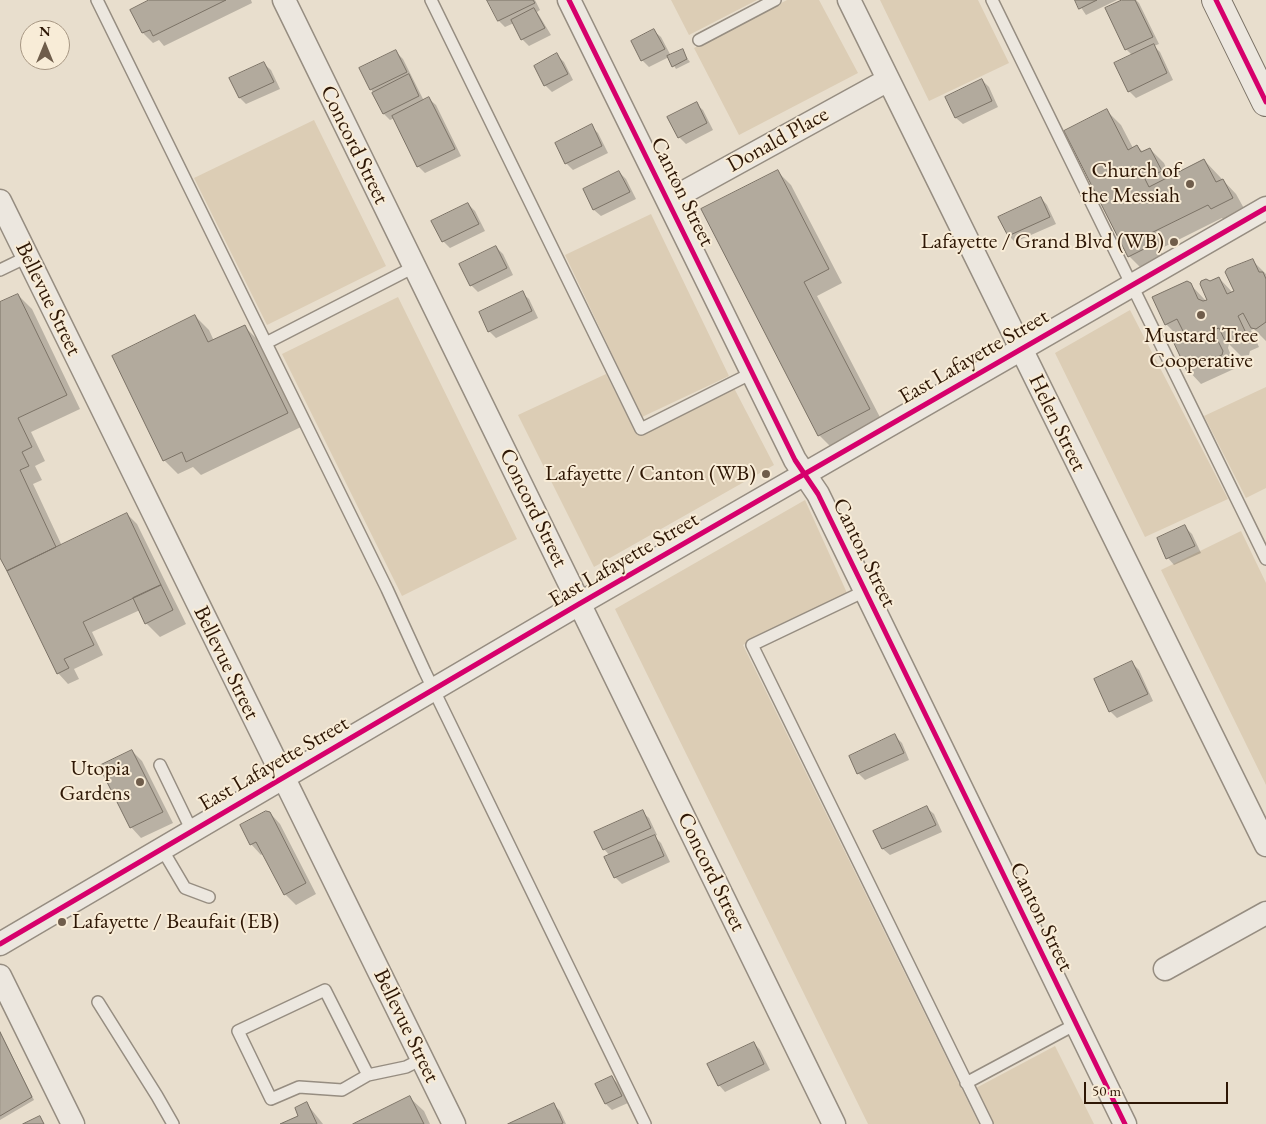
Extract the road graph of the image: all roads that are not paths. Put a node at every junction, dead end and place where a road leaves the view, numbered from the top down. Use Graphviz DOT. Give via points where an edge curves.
graph roads {
  1 [pos="97,0"];
  2 [pos="284,0"];
  3 [pos="431,0"];
  4 [pos="570,0"];
  5 [pos="775,0"];
  6 [pos="849,0"];
  7 [pos="992,0"];
  8 [pos="1216,0"];
  9 [pos="699,40"];
  10 [pos="888,80"];
  11 [pos="1266,102"];
  12 [pos="668,201"];
  13 [pos="0,202"];
  14 [pos="1266,208"];
  15 [pos="27,257"];
  16 [pos="414,267"];
  17 [pos="0,270"];
  18 [pos="1132,285"];
  19 [pos="266,343"];
  20 [pos="1021,349"];
  21 [pos="752,373"];
  22 [pos="805,475"];
  23 [pos="1266,559"];
  24 [pos="865,591"];
  25 [pos="579,604"];
  26 [pos="434,689"];
  27 [pos="160,766"];
  28 [pos="282,778"];
  29 [pos="192,831"];
  30 [pos="1266,845"];
  31 [pos="162,848"];
  32 [pos="209,897"];
  33 [pos="1266,913"];
  34 [pos="0,944"];
  35 [pos="1165,969"];
  36 [pos="0,976"];
  37 [pos="98,1002"];
  38 [pos="1076,1024"];
  39 [pos="422,1059"];
  40 [pos="368,1075"];
  41 [pos="966,1083"];
  42 [pos="73,1124"];
  43 [pos="173,1124"];
  44 [pos="454,1124"];
  45 [pos="645,1124"];
  46 [pos="834,1124"];
  47 [pos="987,1124"];
  48 [pos="1124,1124"];
  1 -- 19 [label="lane"];
  2 -- 16 [label="street, Concord Street"];
  3 -- 21 [label="lane" via="641,429"];
  4 -- 12 [label="street, Canton Street"];
  5 -- 9 [label="lane"];
  6 -- 10 [label="street, Helen Street"];
  7 -- 18 [label="lane"];
  8 -- 11 [label="main road"];
  10 -- 12 [label="street, Donald Place"];
  10 -- 20 [label="street, Helen Street"];
  12 -- 21 [label="street, Canton Street"];
  13 -- 15 [label="street, Bellevue Street"];
  14 -- 18 [label="street, East Lafayette Street"];
  15 -- 17 [label="lane"];
  15 -- 28 [label="street, Bellevue Street"];
  16 -- 19 [label="lane"];
  16 -- 25 [label="street, Concord Street"];
  18 -- 20 [label="street, East Lafayette Street"];
  18 -- 23 [label="lane"];
  19 -- 26 [label="lane"];
  20 -- 22 [label="street, East Lafayette Street"];
  20 -- 30 [label="street, Helen Street"];
  21 -- 22 [label="street, Canton Street"];
  22 -- 24 [label="street, Canton Street" via="818,494"];
  22 -- 25 [label="street, East Lafayette Street"];
  24 -- 38 [label="street, Canton Street"];
  24 -- 41 [label="lane" via="752,645"];
  25 -- 26 [label="street, East Lafayette Street"];
  25 -- 46 [label="street, Concord Street"];
  26 -- 28 [label="street, East Lafayette Street"];
  26 -- 45 [label="lane"];
  27 -- 29 [label="lane"];
  28 -- 29 [label="street, East Lafayette Street"];
  28 -- 39 [label="street, Bellevue Street"];
  29 -- 31 [label="street, East Lafayette Street"];
  31 -- 32 [label="lane" via="185,888"];
  31 -- 34 [label="street, East Lafayette Street"];
  33 -- 35 [label="street"];
  36 -- 42 [label="street"];
  37 -- 43 [label="lane"];
  38 -- 41 [label="lane"];
  38 -- 48 [label="street, Canton Street"];
  39 -- 40 [label="lane" via="406,1067"];
  39 -- 44 [label="street, Bellevue Street"];
  40 -- 40 [label="lane" via="342,1090 298,1087 271,1099 238,1031 325,990"];
  41 -- 47 [label="lane"];
}
